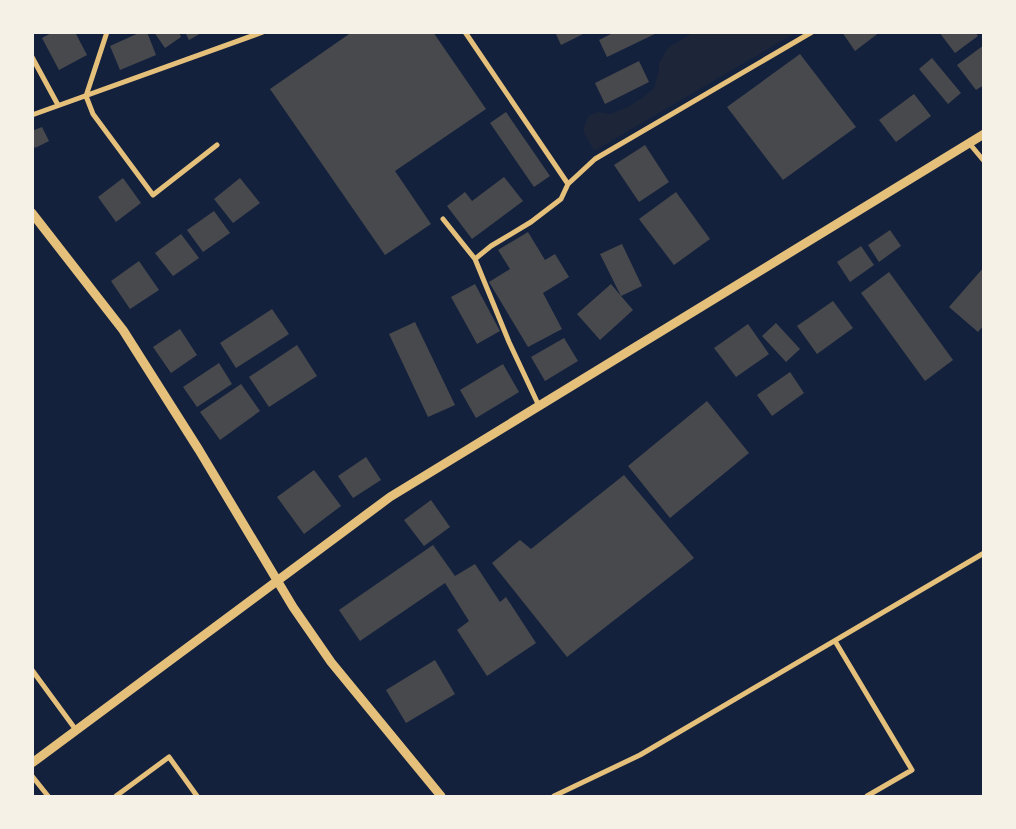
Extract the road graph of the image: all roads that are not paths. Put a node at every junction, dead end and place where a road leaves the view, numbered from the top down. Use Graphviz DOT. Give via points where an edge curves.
graph roads {
  1 [pos="107,32"];
  2 [pos="263,32"];
  3 [pos="465,32"];
  4 [pos="812,32"];
  5 [pos="32,57"];
  6 [pos="86,96"];
  7 [pos="58,106"];
  8 [pos="32,115"];
  9 [pos="984,134"];
  10 [pos="969,143"];
  11 [pos="217,145"];
  12 [pos="984,161"];
  13 [pos="568,184"];
  14 [pos="32,213"];
  15 [pos="443,219"];
  16 [pos="474,259"];
  17 [pos="539,407"];
  18 [pos="984,553"];
  19 [pos="276,580"];
  20 [pos="836,641"];
  21 [pos="32,670"];
  22 [pos="76,730"];
  23 [pos="32,763"];
  24 [pos="32,776"];
  25 [pos="48,796"];
  26 [pos="116,796"];
  27 [pos="197,796"];
  28 [pos="441,796"];
  29 [pos="554,796"];
  30 [pos="867,796"];
  1 -- 6 [label="street"];
  2 -- 6 [label="street"];
  3 -- 13 [label="street"];
  4 -- 13 [label="street" via="595,160"];
  5 -- 7 [label="street"];
  6 -- 7 [label="street"];
  6 -- 11 [label="street" via="93,114 153,194"];
  7 -- 8 [label="street"];
  9 -- 10 [label="street"];
  10 -- 12 [label="street"];
  10 -- 17 [label="street"];
  13 -- 16 [label="street" via="561,198 531,222"];
  14 -- 19 [label="street" via="123,330"];
  15 -- 16 [label="street"];
  16 -- 17 [label="street"];
  17 -- 19 [label="street" via="390,497"];
  18 -- 20 [label="street"];
  19 -- 22 [label="street"];
  19 -- 28 [label="street" via="331,662"];
  20 -- 29 [label="street" via="640,755"];
  20 -- 30 [label="street" via="912,770"];
  21 -- 22 [label="street"];
  22 -- 23 [label="street"];
  24 -- 25 [label="street"];
  26 -- 27 [label="street" via="169,757"];
}
